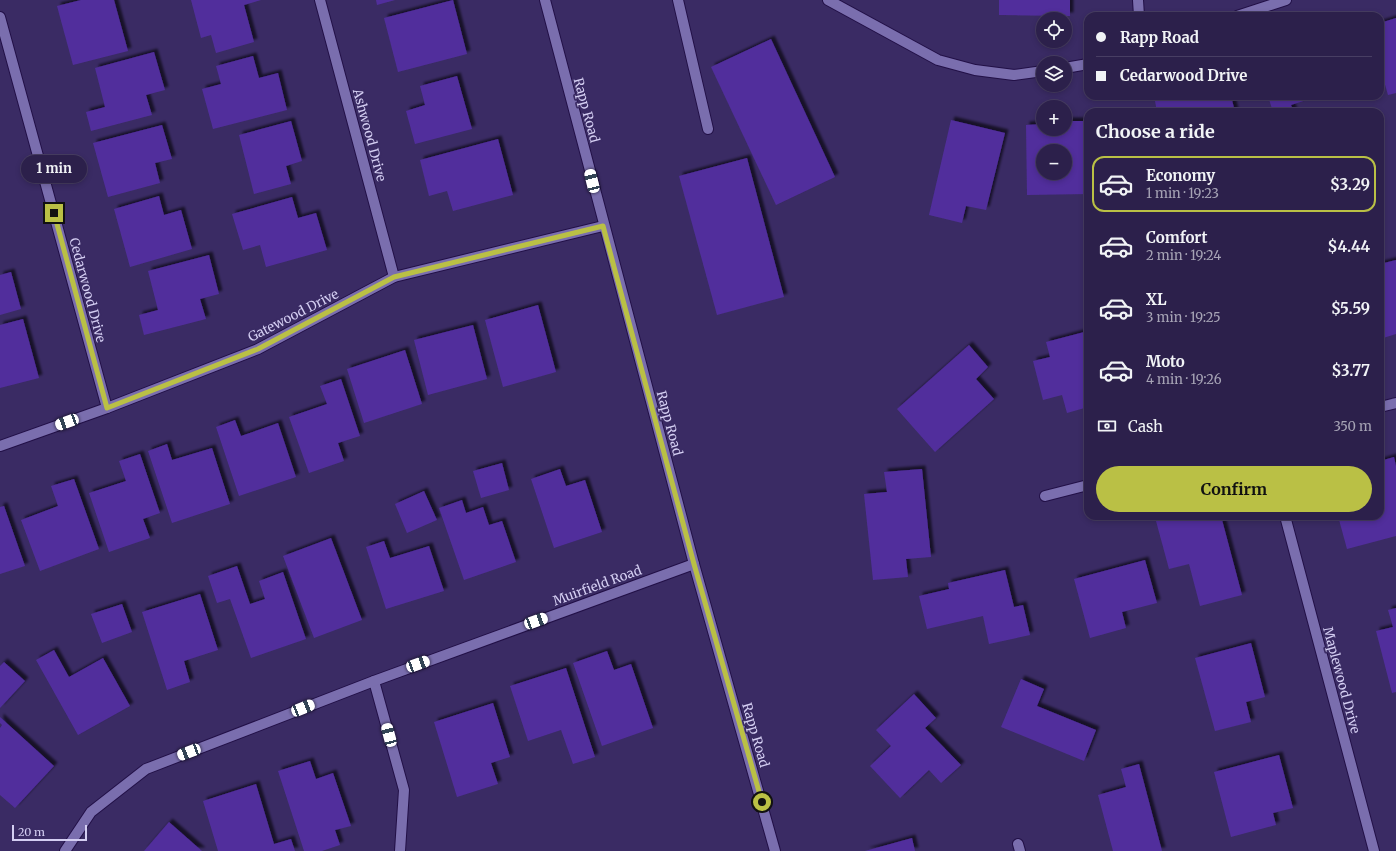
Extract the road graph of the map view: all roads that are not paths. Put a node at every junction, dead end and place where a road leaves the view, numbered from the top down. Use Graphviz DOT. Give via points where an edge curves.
graph roads {
  1 [pos="320,0"];
  2 [pos="545,0"];
  3 [pos="678,0"];
  4 [pos="828,0"];
  5 [pos="1138,0"];
  6 [pos="1286,0"];
  7 [pos="1139,12"];
  8 [pos="1250,12"];
  9 [pos="0,17"];
  10 [pos="1084,65"];
  11 [pos="1072,67"];
  12 [pos="1036,72"];
  13 [pos="708,129"];
  14 [pos="603,226"];
  15 [pos="394,277"];
  16 [pos="1396,403"];
  17 [pos="1384,406"];
  18 [pos="107,408"];
  19 [pos="0,446"];
  20 [pos="1084,486"];
  21 [pos="1044,496"];
  22 [pos="1286,520"];
  23 [pos="694,564"];
  24 [pos="374,681"];
  25 [pos="65,851"];
  26 [pos="400,851"];
  27 [pos="775,851"];
  28 [pos="1374,851"];
  1 -- 15 [label="street, Ashwood Drive"];
  2 -- 14 [label="street, Rapp Road"];
  3 -- 13 [label="street"];
  4 -- 12 [label="street" via="938,60 975,70 1014,75"];
  5 -- 7 [label="street"];
  6 -- 8 [label="street"];
  9 -- 18 [label="street, Cedarwood Drive"];
  10 -- 11 [label="street"];
  14 -- 15 [label="street, Gatewood Drive"];
  14 -- 23 [label="street, Rapp Road"];
  15 -- 18 [label="street, Gatewood Drive" via="258,349"];
  16 -- 17 [label="street"];
  18 -- 19 [label="street, Gatewood Drive"];
  20 -- 21 [label="street"];
  22 -- 28 [label="street, Maplewood Drive"];
  23 -- 24 [label="street, Muirfield Road"];
  23 -- 27 [label="street, Rapp Road"];
  24 -- 25 [label="street, Muirfield Road" via="146,769 91,812"];
  24 -- 26 [label="street" via="404,790"];
}
